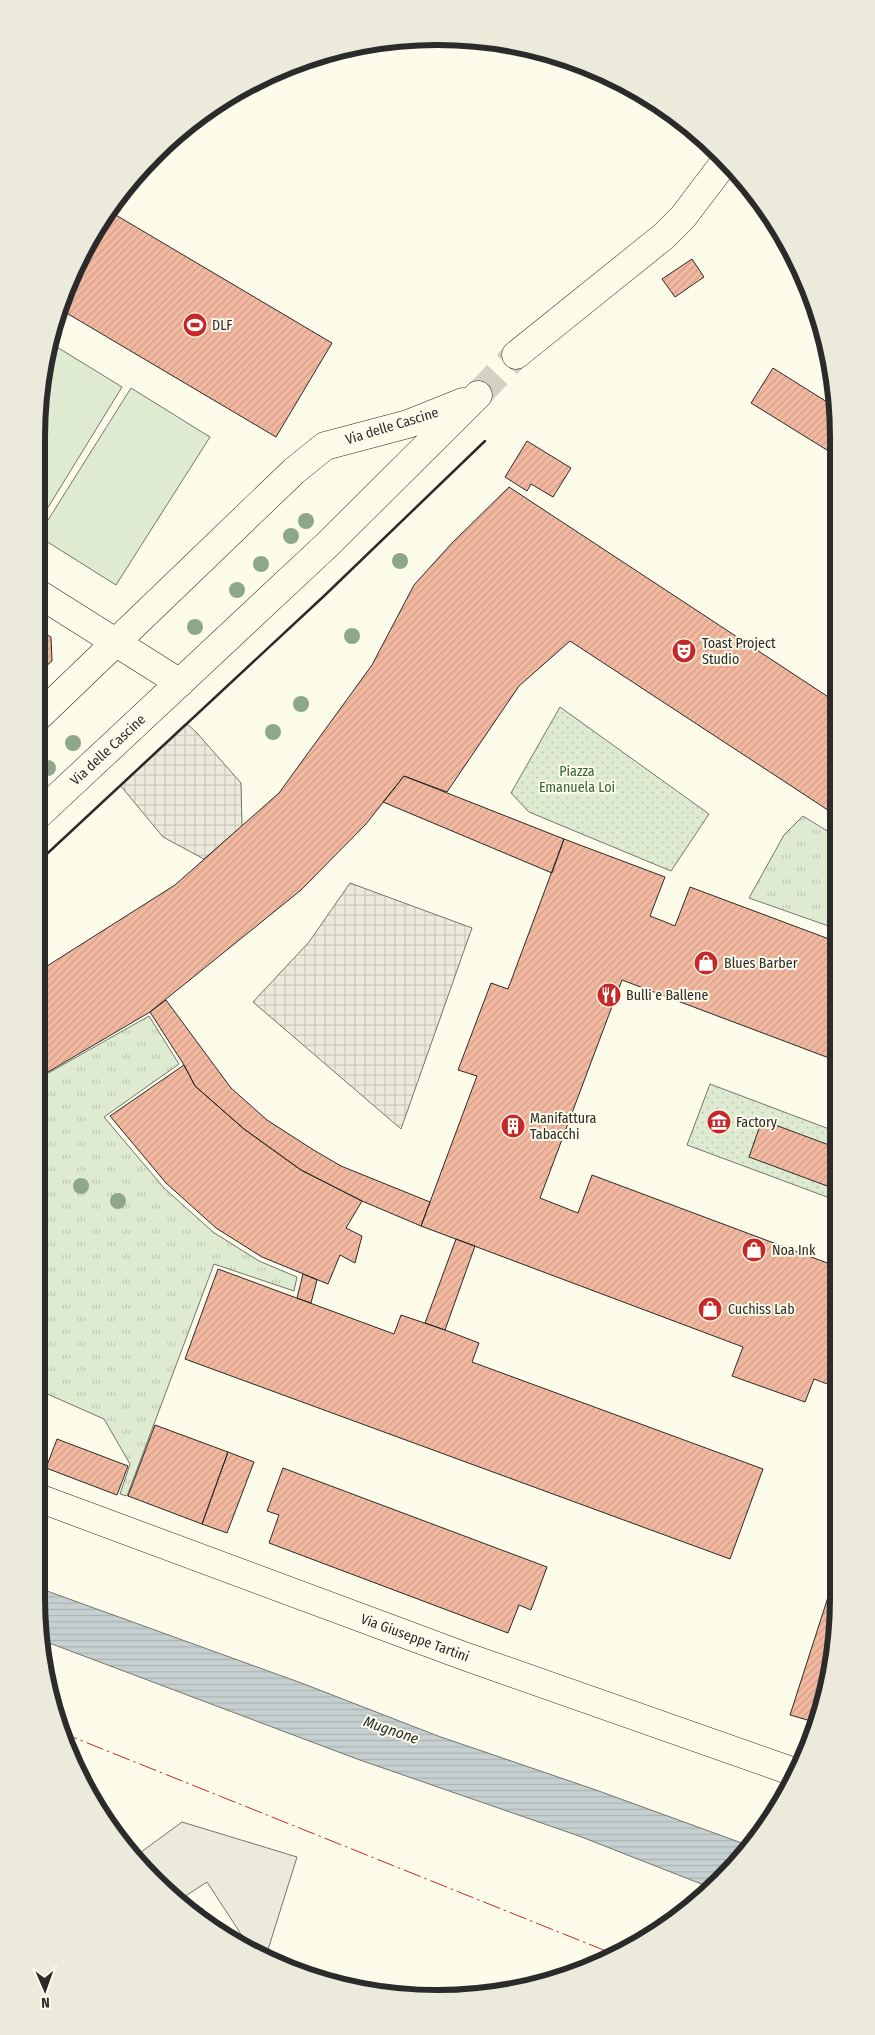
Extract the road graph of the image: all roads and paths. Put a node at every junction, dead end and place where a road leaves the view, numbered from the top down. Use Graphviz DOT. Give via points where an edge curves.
graph roads {
  1 [pos="721,166"];
  2 [pos="516,355"];
  3 [pos="45,598"];
  4 [pos="116,642"];
  5 [pos="180,683"];
  6 [pos="45,710"];
  7 [pos="45,809"];
  8 [pos="45,1500"];
  9 [pos="790,1771"];
  1 -- 2 [label="street" via="683,217 648,250"];
  3 -- 4 [label="street"];
  4 -- 5 [label="street"];
  4 -- 5 [label="street, Via delle Cascine" via="318,451 332,444 424,419 478,395 334,538"];
  4 -- 6 [label="street, Via delle Cascine"];
  5 -- 7 [label="street, Via delle Cascine"];
  8 -- 9 [label="street, Via Giuseppe Tartini" via="464,1656"];
}
